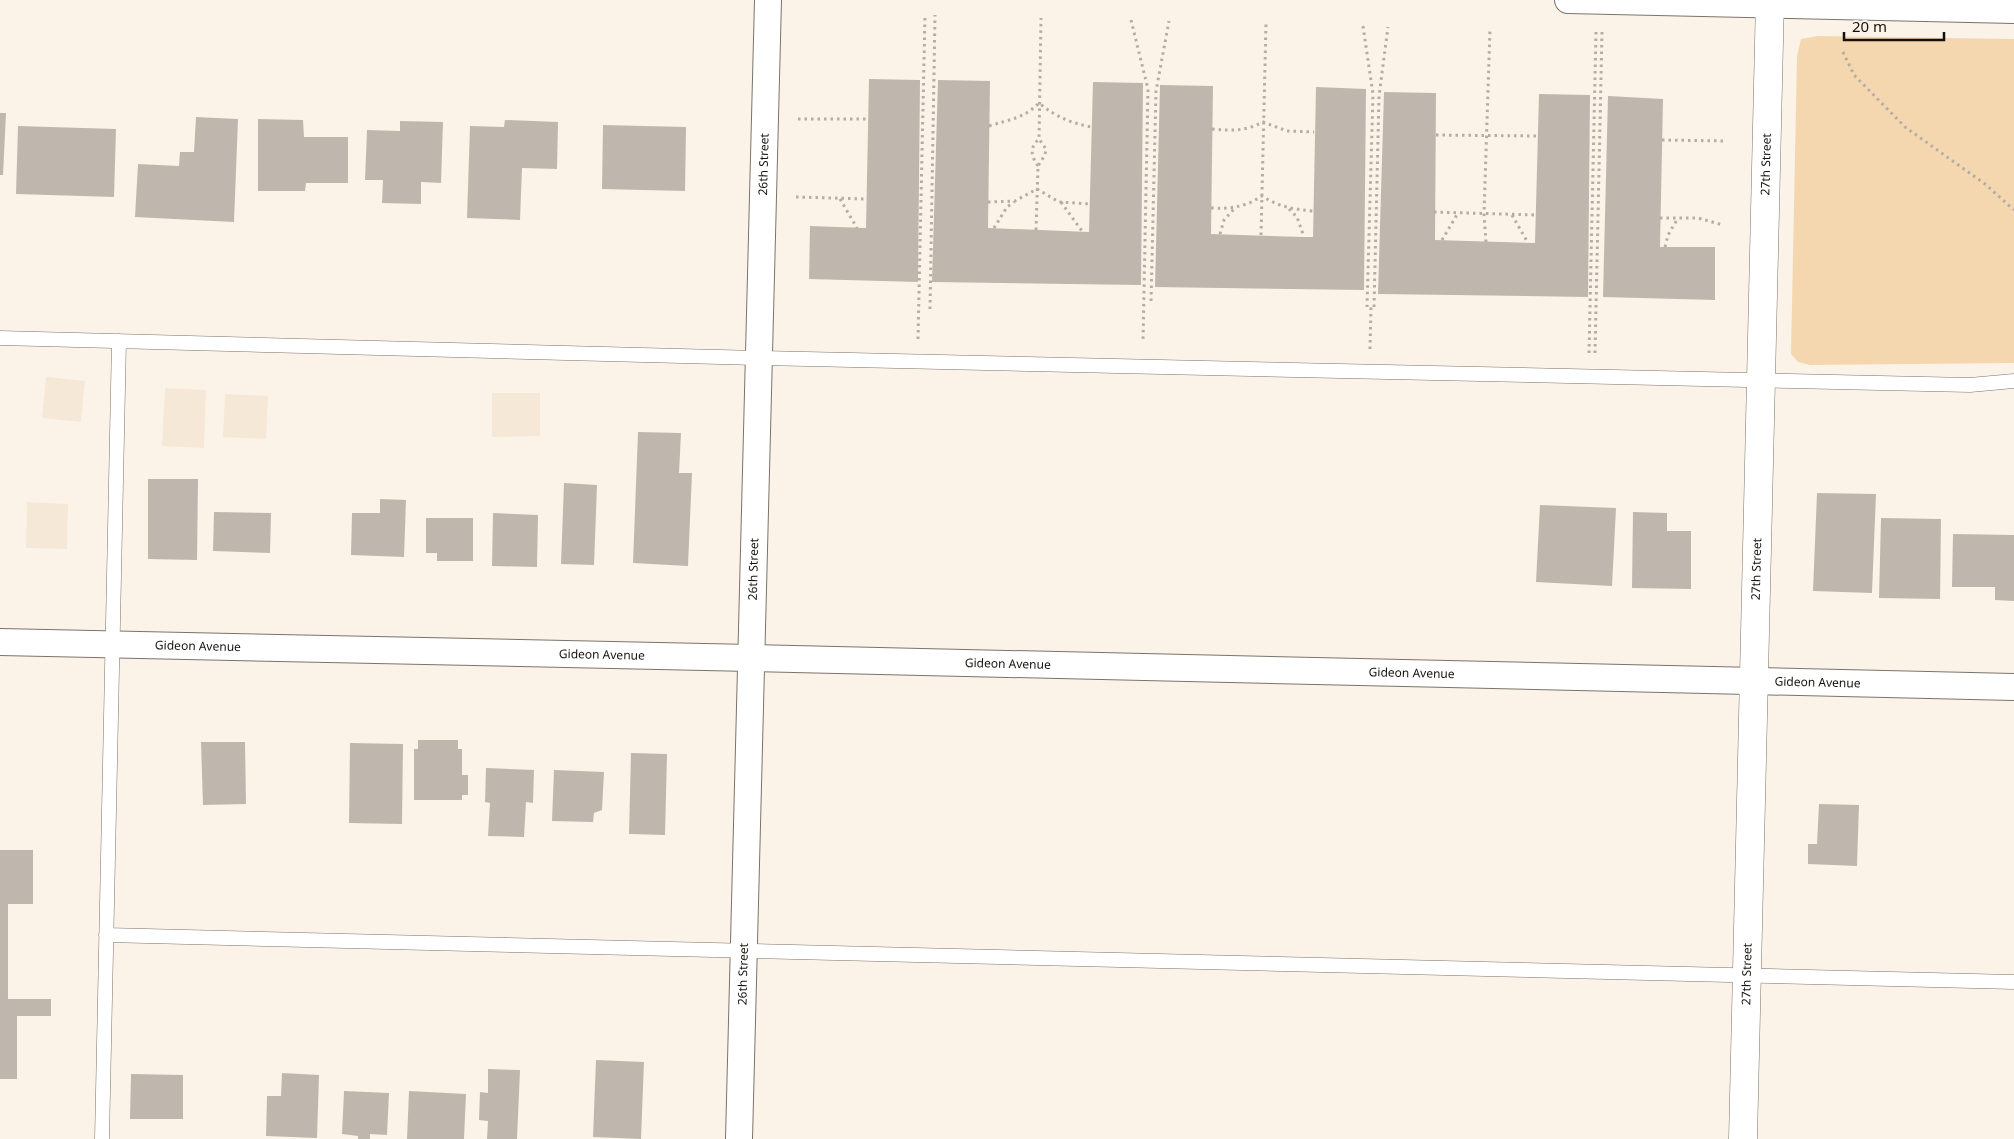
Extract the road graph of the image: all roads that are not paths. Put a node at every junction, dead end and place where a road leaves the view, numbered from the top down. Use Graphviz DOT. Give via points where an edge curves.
graph roads {
  1 [pos="768,0"];
  2 [pos="1568,0"];
  3 [pos="1666,1"];
  4 [pos="1770,2"];
  5 [pos="2014,10"];
  6 [pos="0,338"];
  7 [pos="119,341"];
  8 [pos="758,358"];
  9 [pos="1762,380"];
  10 [pos="2014,381"];
  11 [pos="0,642"];
  12 [pos="112,645"];
  13 [pos="751,658"];
  14 [pos="1755,681"];
  15 [pos="2014,687"];
  16 [pos="106,935"];
  17 [pos="744,951"];
  18 [pos="1747,976"];
  19 [pos="2014,982"];
  20 [pos="102,1139"];
  21 [pos="739,1139"];
  22 [pos="1743,1139"];
  1 -- 8 [label="street, 26th Street"];
  2 -- 3 [label="street"];
  3 -- 4 [label="street"];
  4 -- 5 [label="street"];
  4 -- 9 [label="street, 27th Street"];
  6 -- 7 [label="lane"];
  7 -- 8 [label="lane"];
  7 -- 12 [label="lane"];
  8 -- 9 [label="lane"];
  8 -- 13 [label="street, 26th Street"];
  9 -- 10 [label="lane" via="1970,385"];
  9 -- 14 [label="street, 27th Street"];
  11 -- 12 [label="street, Gideon Avenue"];
  12 -- 13 [label="street, Gideon Avenue"];
  12 -- 16 [label="lane"];
  13 -- 14 [label="street, Gideon Avenue"];
  13 -- 17 [label="street, 26th Street"];
  14 -- 15 [label="street, Gideon Avenue"];
  14 -- 18 [label="street, 27th Street"];
  16 -- 17 [label="lane"];
  16 -- 20 [label="lane"];
  17 -- 18 [label="lane"];
  17 -- 21 [label="street, 26th Street"];
  18 -- 19 [label="lane"];
  18 -- 22 [label="street, 27th Street"];
}
